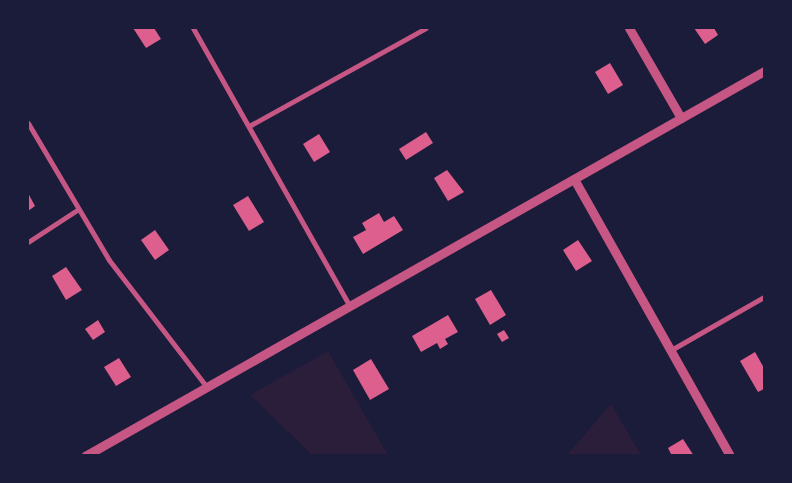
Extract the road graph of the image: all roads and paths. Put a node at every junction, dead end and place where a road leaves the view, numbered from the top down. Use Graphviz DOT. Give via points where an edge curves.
graph roads {
  1 [pos="193,28"];
  2 [pos="426,28"];
  3 [pos="629,28"];
  4 [pos="764,71"];
  5 [pos="682,118"];
  6 [pos="28,123"];
  7 [pos="249,126"];
  8 [pos="574,179"];
  9 [pos="77,210"];
  10 [pos="28,242"];
  11 [pos="764,297"];
  12 [pos="349,305"];
  13 [pos="671,350"];
  14 [pos="206,386"];
  15 [pos="85,456"];
  16 [pos="730,456"];
  1 -- 7 [label="street"];
  2 -- 7 [label="street"];
  3 -- 5 [label="street"];
  4 -- 5 [label="street"];
  5 -- 8 [label="street"];
  6 -- 9 [label="street"];
  7 -- 12 [label="street"];
  8 -- 12 [label="street"];
  8 -- 13 [label="street"];
  9 -- 10 [label="street"];
  9 -- 14 [label="street" via="109,260"];
  11 -- 13 [label="street"];
  12 -- 14 [label="street"];
  13 -- 16 [label="street"];
  14 -- 15 [label="street"];
}
